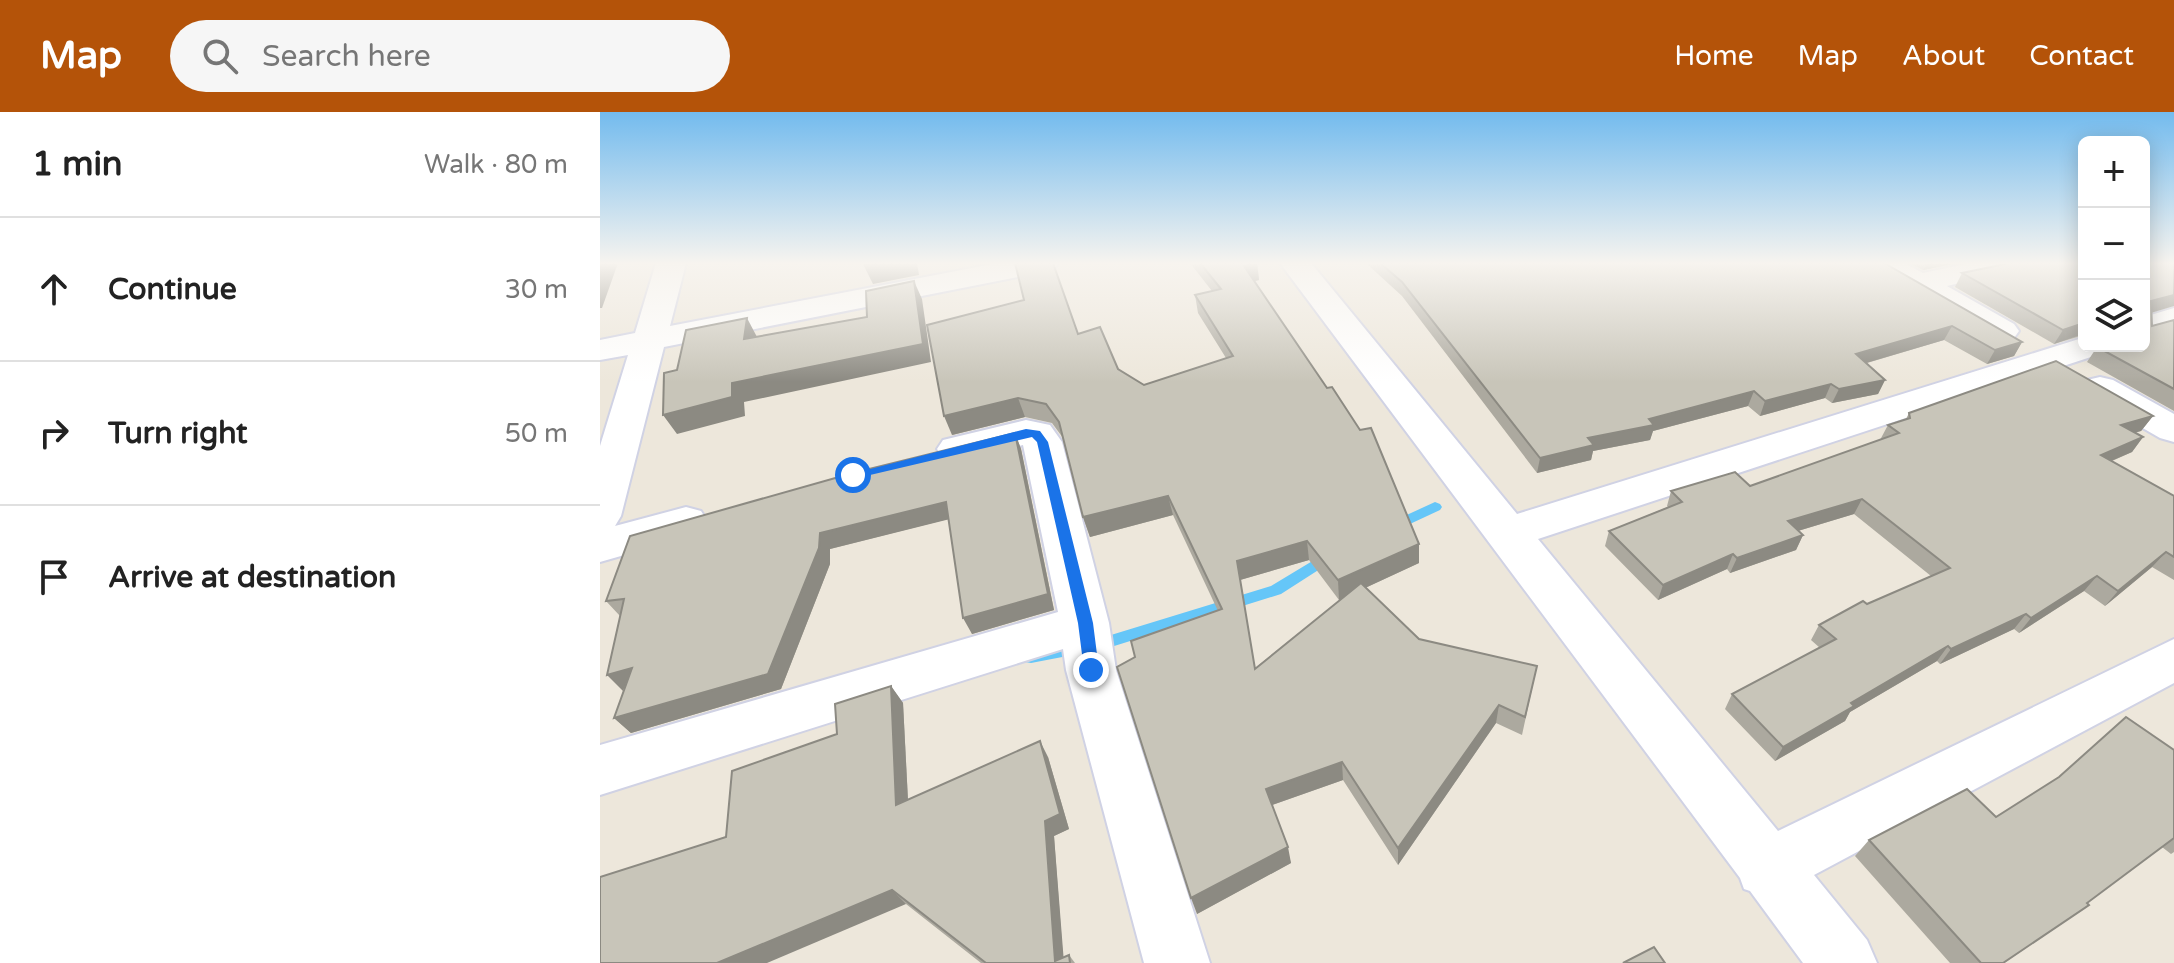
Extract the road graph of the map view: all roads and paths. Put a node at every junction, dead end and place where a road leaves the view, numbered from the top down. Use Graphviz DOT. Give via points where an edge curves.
graph roads {
  1 [pos="659,303"];
  2 [pos="842,303"];
  3 [pos="1326,303"];
  4 [pos="1954,303"];
  5 [pos="2174,318"];
  6 [pos="2150,326"];
  7 [pos="648,341"];
  8 [pos="600,350"];
  9 [pos="2078,350"];
  10 [pos="2050,360"];
  11 [pos="2174,430"];
  12 [pos="925,457"];
  13 [pos="719,513"];
  14 [pos="600,516"];
  15 [pos="1507,533"];
  16 [pos="600,546"];
  17 [pos="1085,623"];
  18 [pos="2174,659"];
  19 [pos="600,770"];
  20 [pos="1766,868"];
  21 [pos="1177,963"];
  22 [pos="1844,963"];
  1 -- 7 [label="street"];
  2 -- 7 [label="street"];
  3 -- 15 [label="street"];
  4 -- 10 [label="street"];
  5 -- 6 [label="street"];
  7 -- 8 [label="street"];
  7 -- 14 [label="street"];
  9 -- 10 [label="street"];
  10 -- 11 [label="street"];
  10 -- 15 [label="street"];
  12 -- 17 [label="street" via="1036,434"];
  13 -- 16 [label="street"];
  15 -- 20 [label="street"];
  17 -- 19 [label="street"];
  17 -- 21 [label="street" via="1091,670"];
  18 -- 20 [label="street"];
  20 -- 22 [label="street"];
}
